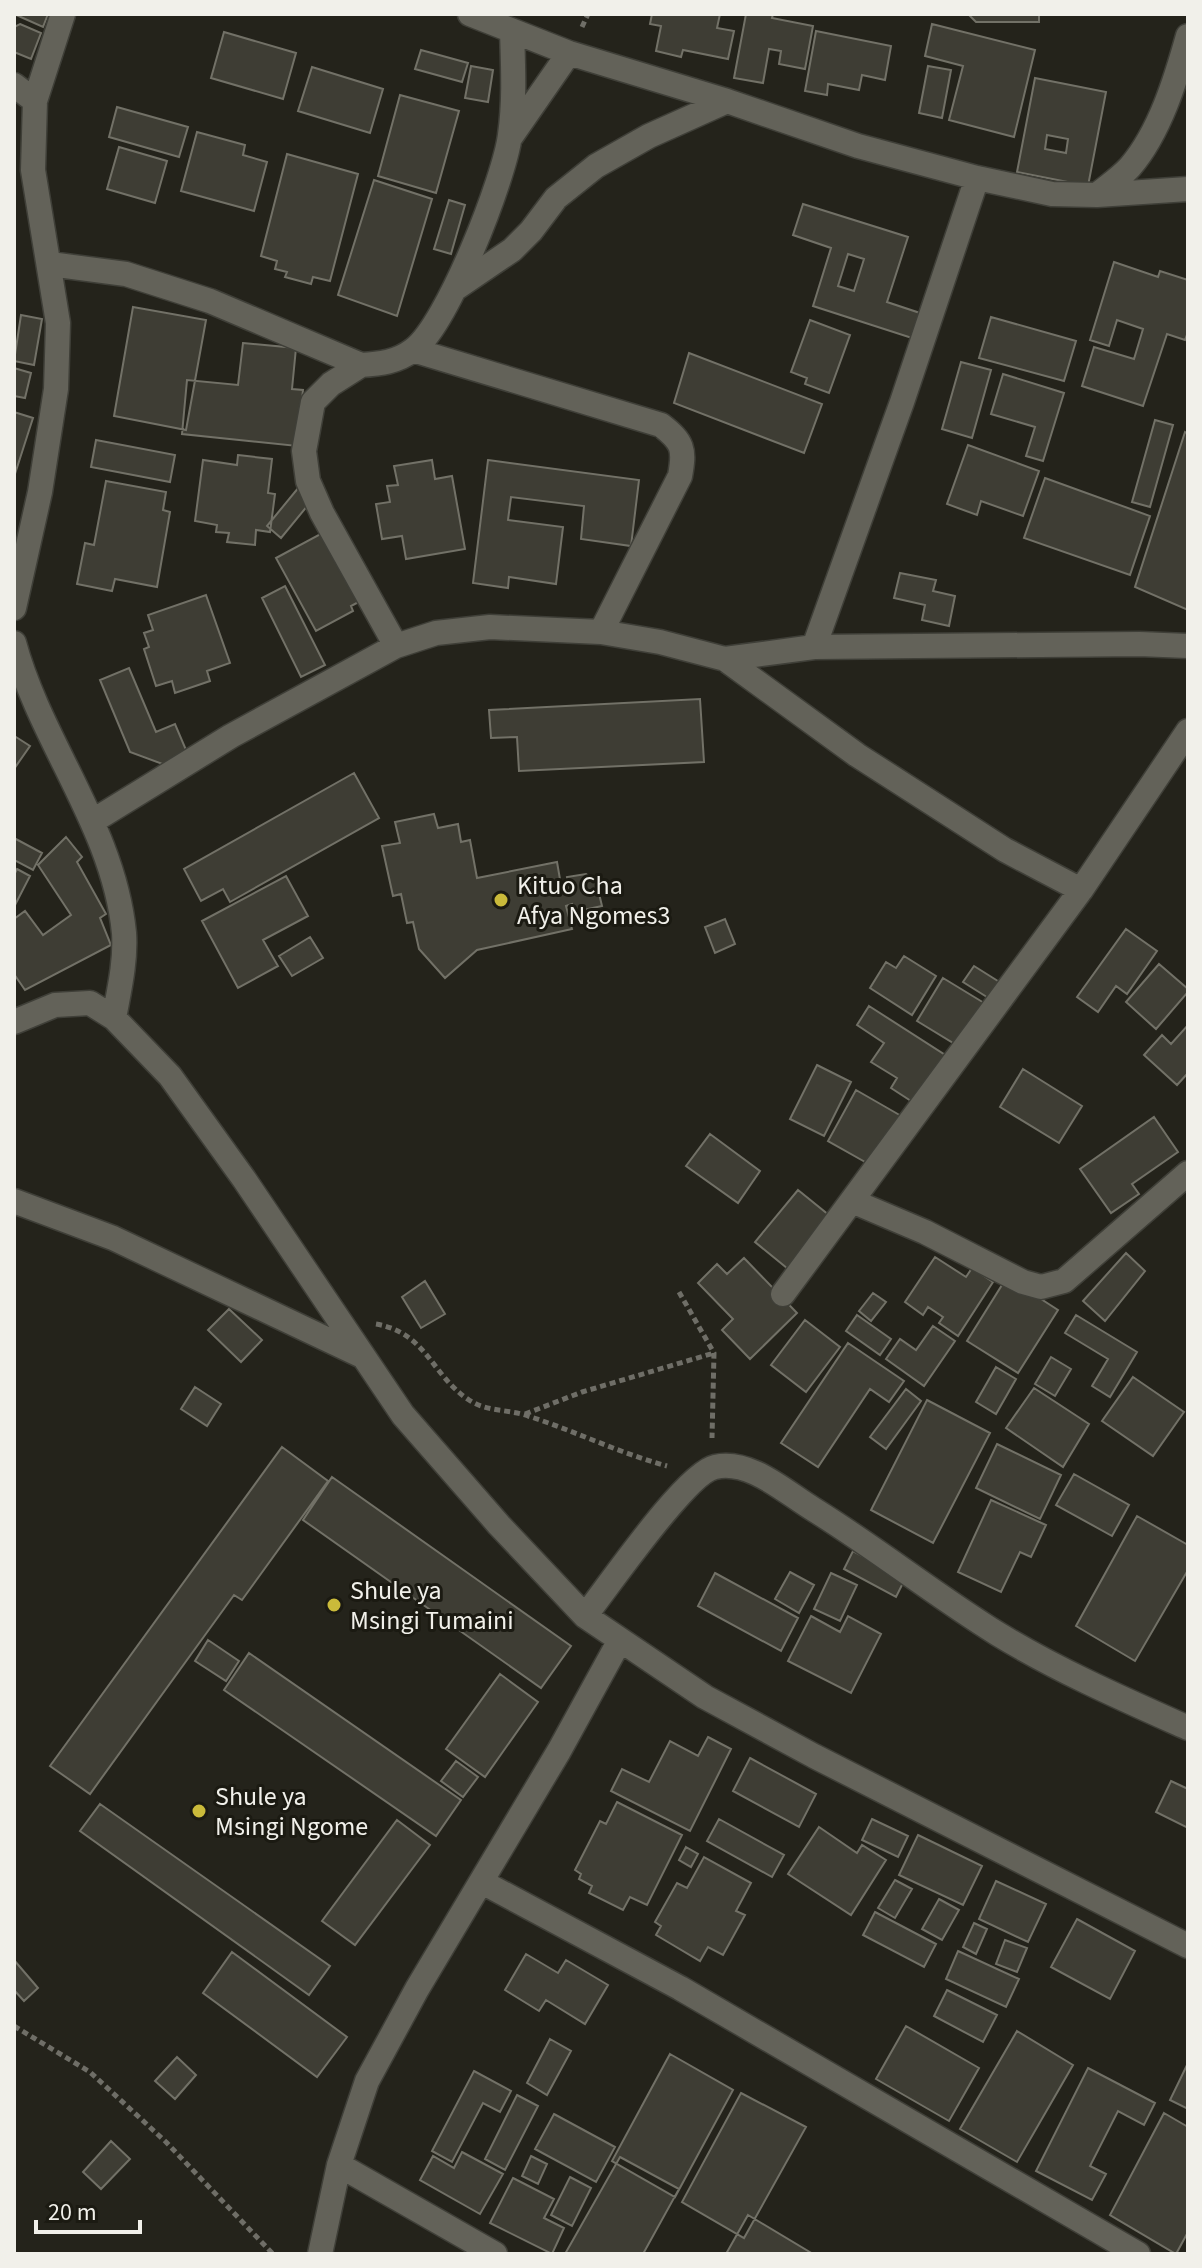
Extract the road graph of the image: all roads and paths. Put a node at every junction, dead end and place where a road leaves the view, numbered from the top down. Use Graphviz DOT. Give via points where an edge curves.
graph roads {
  1 [pos="63,14"];
  2 [pos="470,14"];
  3 [pos="512,31"];
  4 [pos="1188,36"];
  5 [pos="569,53"];
  6 [pos="14,85"];
  7 [pos="35,101"];
  8 [pos="727,101"];
  9 [pos="510,138"];
  10 [pos="23,174"];
  11 [pos="977,178"];
  12 [pos="1188,189"];
  13 [pos="1097,195"];
  14 [pos="50,264"];
  15 [pos="456,288"];
  16 [pos="413,350"];
  17 [pos="361,365"];
  18 [pos="14,608"];
  19 [pos="601,632"];
  20 [pos="14,643"];
  21 [pos="396,646"];
  22 [pos="1188,646"];
  23 [pos="814,647"];
  24 [pos="725,659"];
  25 [pos="18,672"];
  26 [pos="1188,731"];
  27 [pos="93,821"];
  28 [pos="1081,890"];
  29 [pos="114,1018"];
  30 [pos="14,1022"];
  31 [pos="1188,1173"];
  32 [pos="14,1201"];
  33 [pos="852,1201"];
  34 [pos="679,1292"];
  35 [pos="783,1294"];
  36 [pos="335,1316"];
  37 [pos="714,1353"];
  38 [pos="362,1356"];
  39 [pos="524,1414"];
  40 [pos="705,1471"];
  41 [pos="585,1616"];
  42 [pos="620,1640"];
  43 [pos="1188,1728"];
  44 [pos="482,1882"];
  45 [pos="1188,1946"];
  46 [pos="14,2026"];
  47 [pos="339,2165"];
  48 [pos="273,2254"];
  49 [pos="320,2254"];
  50 [pos="495,2254"];
  51 [pos="1137,2254"];
  1 -- 7 [label="street"];
  2 -- 3 [label="street"];
  3 -- 5 [label="street"];
  3 -- 9 [label="street"];
  4 -- 13 [label="street" via="1160,118 1130,167"];
  5 -- 8 [label="street"];
  5 -- 9 [label="street"];
  6 -- 7 [label="street"];
  7 -- 10 [label="street"];
  8 -- 11 [label="street" via="858,146"];
  8 -- 15 [label="street" via="596,166 556,198 512,250"];
  9 -- 15 [label="street"];
  10 -- 14 [label="street"];
  11 -- 13 [label="street" via="1052,194"];
  11 -- 23 [label="street"];
  12 -- 13 [label="street"];
  14 -- 17 [label="street" via="126,274 210,301"];
  14 -- 18 [label="street" via="58,323 56,389"];
  15 -- 16 [label="street" via="434,329"];
  16 -- 17 [label="street" via="386,364"];
  16 -- 19 [label="street" via="661,425 676,437 684,455 680,476"];
  17 -- 21 [label="street" via="313,402 304,451 308,481 322,513"];
  19 -- 21 [label="street" via="490,627 436,633"];
  19 -- 24 [label="street"];
  20 -- 25 [label="street"];
  21 -- 27 [label="street" via="231,736"];
  22 -- 23 [label="street"];
  23 -- 24 [label="street"];
  24 -- 28 [label="street" via="857,755 1005,850"];
  25 -- 27 [label="street"];
  26 -- 28 [label="street"];
  27 -- 29 [label="street" via="124,934"];
  28 -- 33 [label="street"];
  29 -- 30 [label="street" via="90,1003 55,1005"];
  29 -- 36 [label="street" via="170,1076"];
  31 -- 33 [label="street" via="1064,1281 1041,1287"];
  32 -- 38 [label="street" via="113,1238"];
  33 -- 35 [label="street"];
  34 -- 37 [label="path"];
  36 -- 38 [label="street"];
  36 -- 39 [label="path" via="395,1327 470,1401"];
  37 -- 39 [label="path"];
  37 -- 40 [label="path"];
  38 -- 41 [label="street" via="403,1415"];
  39 -- 40 [label="path" via="652,1462"];
  40 -- 41 [label="street"];
  40 -- 43 [label="street" via="731,1465 752,1471 1000,1635 1094,1686"];
  41 -- 42 [label="street"];
  42 -- 44 [label="street"];
  42 -- 45 [label="street" via="705,1697 800,1749"];
  44 -- 47 [label="street" via="367,2081"];
  44 -- 51 [label="street" via="680,1988"];
  46 -- 48 [label="path" via="90,2072"];
  47 -- 49 [label="street"];
  47 -- 50 [label="street"];
}
